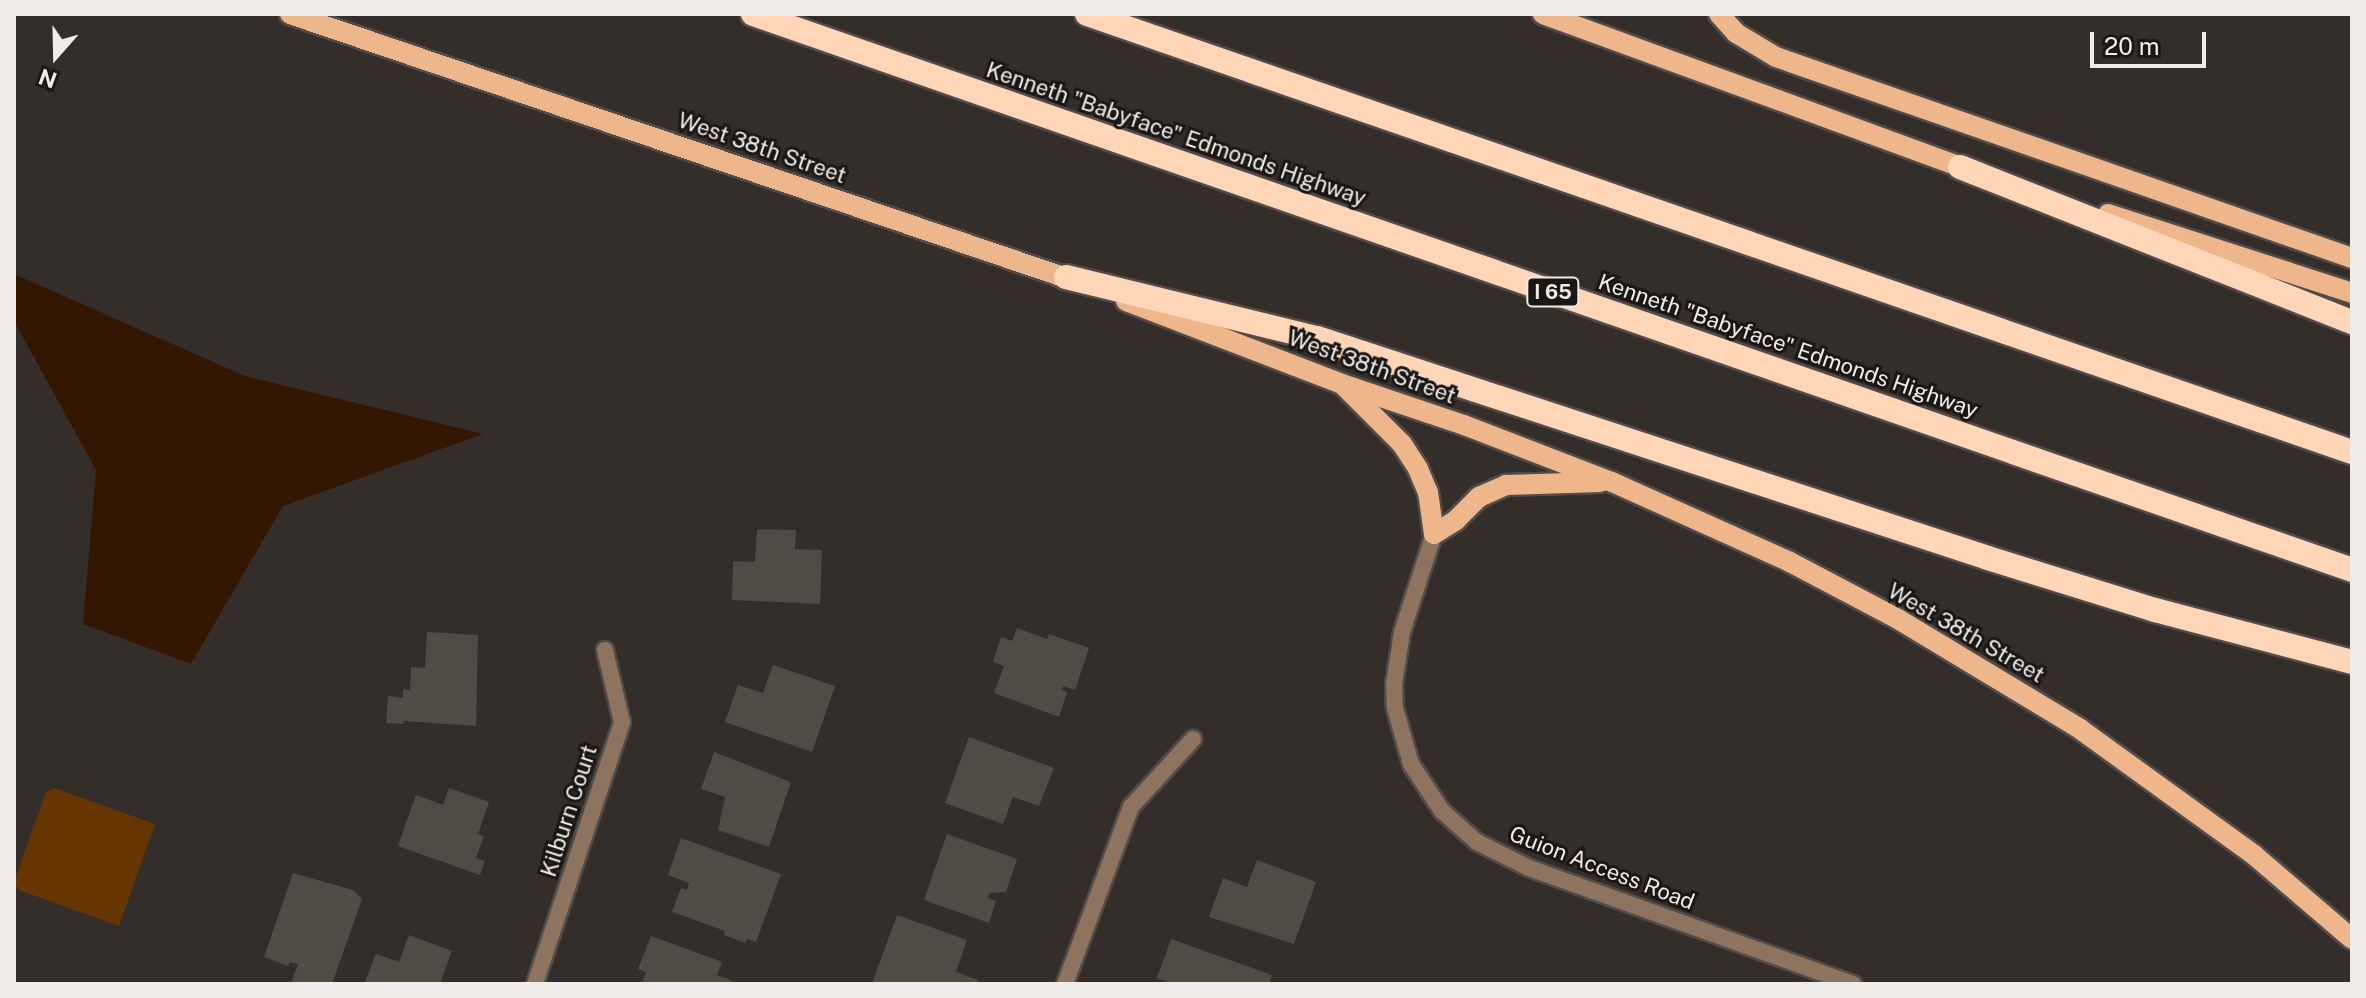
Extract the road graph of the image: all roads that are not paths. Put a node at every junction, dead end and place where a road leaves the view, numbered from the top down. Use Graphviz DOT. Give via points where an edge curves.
graph roads {
  1 [pos="290,14"];
  2 [pos="753,14"];
  3 [pos="1087,14"];
  4 [pos="1543,14"];
  5 [pos="1719,14"];
  6 [pos="1960,167"];
  7 [pos="2352,258"];
  8 [pos="1066,277"];
  9 [pos="2352,293"];
  10 [pos="2352,322"];
  11 [pos="1342,384"];
  12 [pos="2352,452"];
  13 [pos="1612,482"];
  14 [pos="1434,534"];
  15 [pos="2352,570"];
  16 [pos="605,650"];
  17 [pos="2352,662"];
  18 [pos="1193,739"];
  19 [pos="2352,939"];
  20 [pos="535,984"];
  21 [pos="1065,984"];
  22 [pos="1853,984"];
  1 -- 8 [label="main road, West 38th Street"];
  2 -- 15 [label="highway, Kenneth \"Babyface\" Edmonds Highway / I 65"];
  3 -- 12 [label="highway"];
  4 -- 6 [label="main road"];
  5 -- 7 [label="main road" via="1736,33 1776,57"];
  6 -- 9 [label="main road"];
  6 -- 10 [label="highway"];
  8 -- 11 [label="main road, West 38th Street"];
  8 -- 17 [label="highway" via="1317,338 1988,558 2155,610"];
  11 -- 13 [label="main road, West 38th Street"];
  11 -- 14 [label="main road" via="1414,461 1428,492"];
  13 -- 14 [label="main road" via="1506,485 1479,497"];
  13 -- 19 [label="main road, West 38th Street" via="1790,562 2014,687 2193,809"];
  14 -- 22 [label="street, Guion Access Road" via="1402,632 1394,684 1399,728 1411,764 1442,811 1477,842 1529,868"];
  16 -- 20 [label="street, Kilburn Court" via="622,722"];
  18 -- 21 [label="street" via="1131,807"];
}
